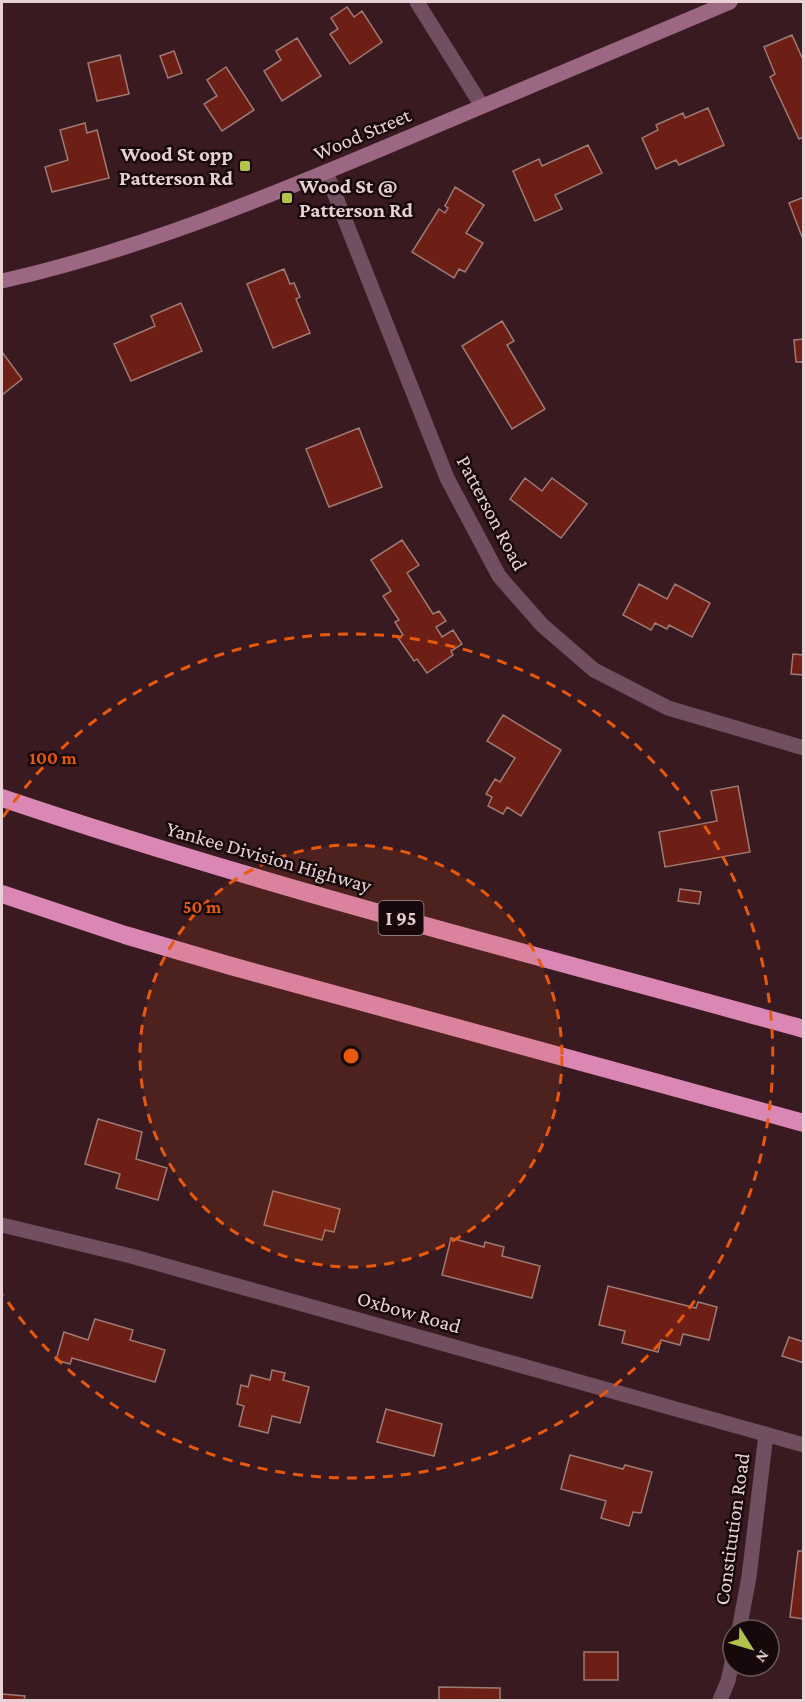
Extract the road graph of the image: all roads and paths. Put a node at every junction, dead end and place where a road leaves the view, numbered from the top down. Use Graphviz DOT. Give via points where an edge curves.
graph roads {
  1 [pos="417,2"];
  2 [pos="730,2"];
  3 [pos="482,106"];
  4 [pos="326,172"];
  5 [pos="2,281"];
  6 [pos="804,748"];
  7 [pos="2,798"];
  8 [pos="2,894"];
  9 [pos="804,1029"];
  10 [pos="804,1123"];
  11 [pos="2,1225"];
  12 [pos="766,1434"];
  13 [pos="804,1445"];
  14 [pos="740,1618"];
  15 [pos="729,1678"];
  16 [pos="720,1701"];
  1 -- 3 [label="street"];
  2 -- 3 [label="street, Wood Street"];
  3 -- 4 [label="street, Wood Street"];
  4 -- 5 [label="street, Wood Street" via="161,236"];
  4 -- 6 [label="street, Patterson Road" via="447,478 499,576 542,625 594,670 668,708"];
  7 -- 9 [label="highway, Yankee Division Highway / I 95" via="306,891"];
  8 -- 10 [label="highway" via="220,963"];
  11 -- 12 [label="street, Oxbow Road" via="131,1256"];
  12 -- 13 [label="street, Oxbow Road"];
  12 -- 14 [label="street, Constitution Road"];
  15 -- 16 [label="street"];
}
